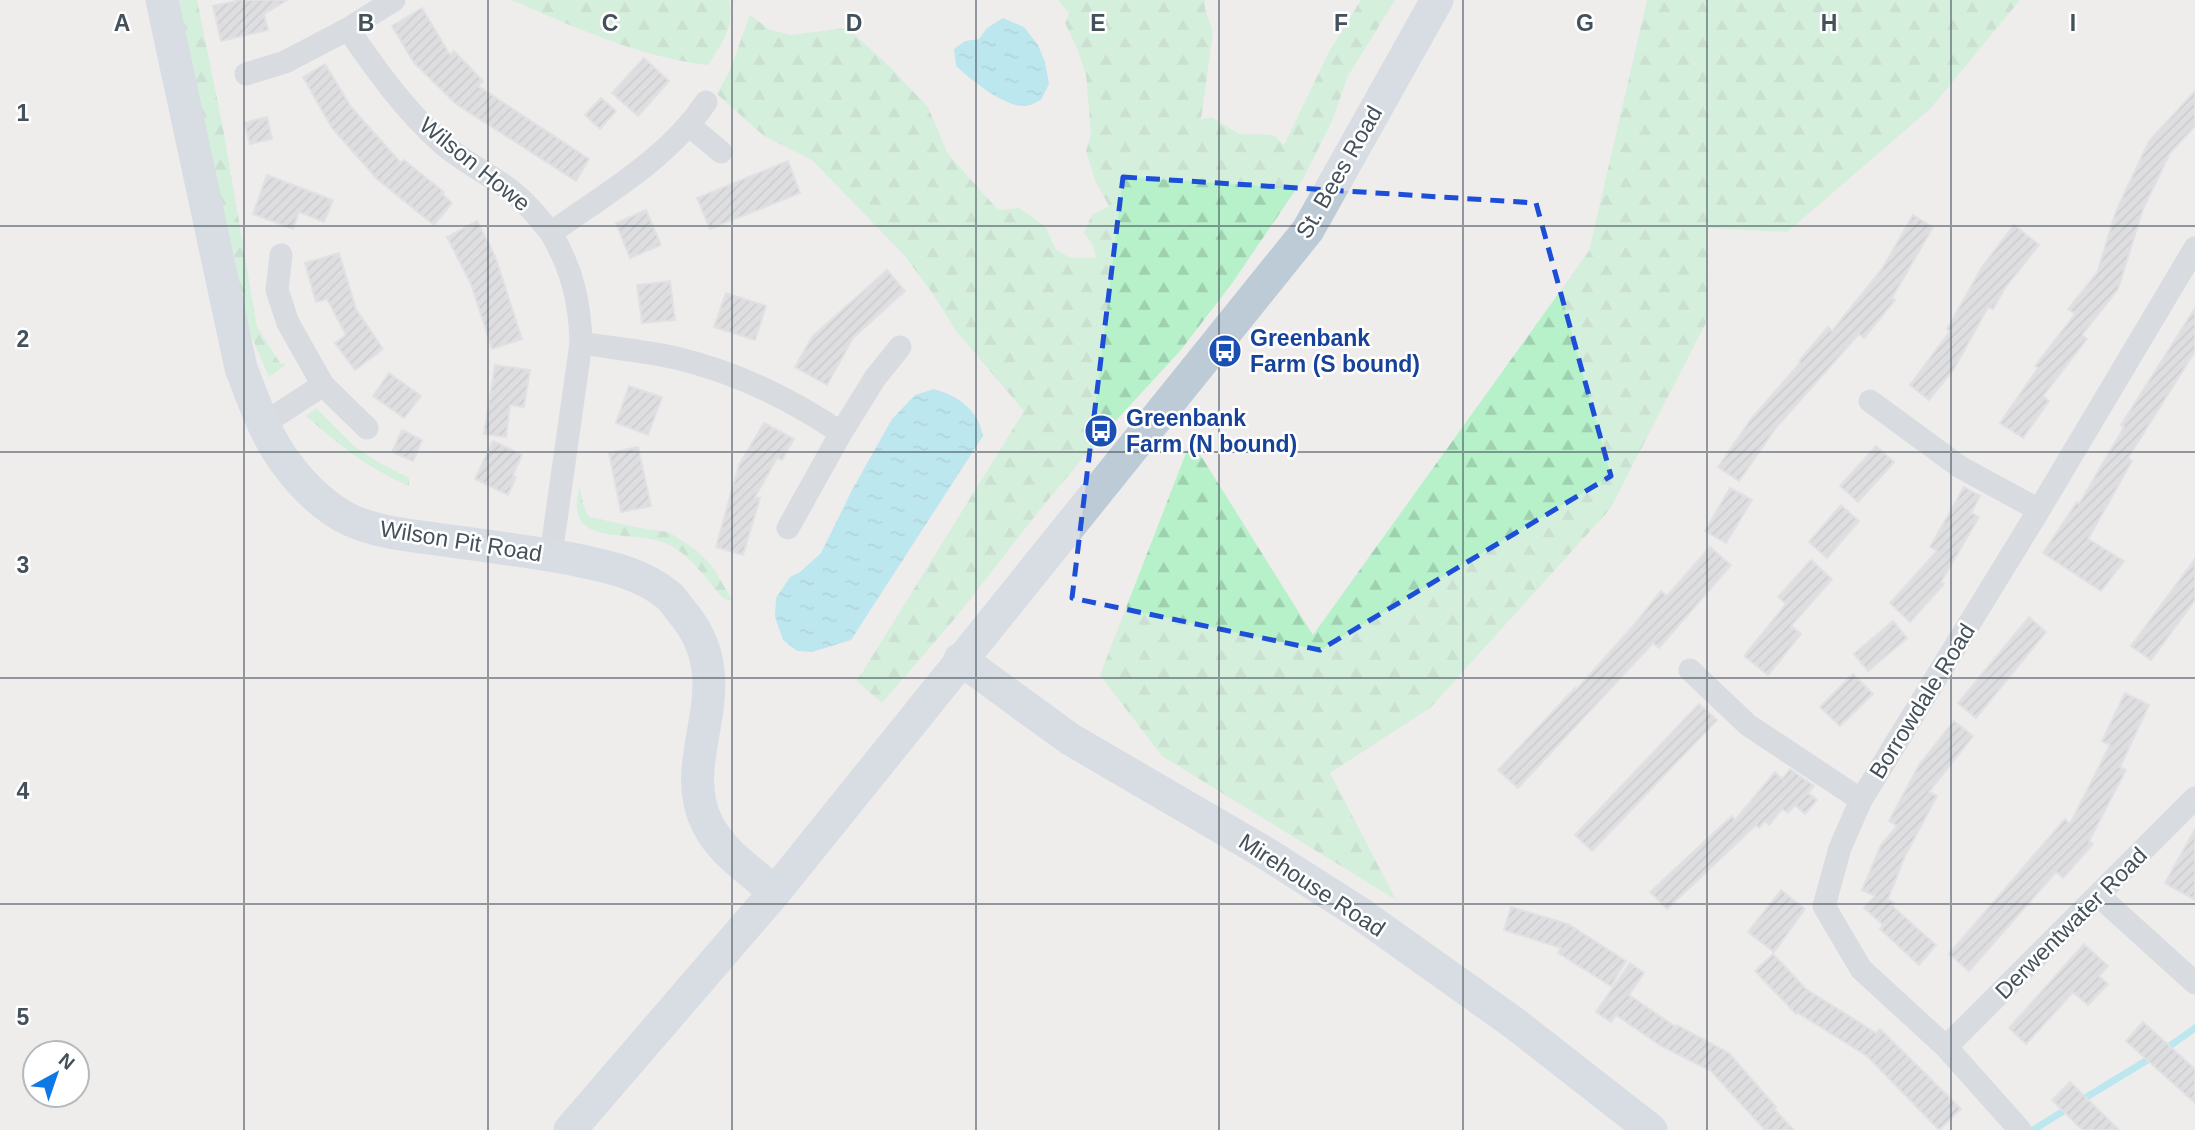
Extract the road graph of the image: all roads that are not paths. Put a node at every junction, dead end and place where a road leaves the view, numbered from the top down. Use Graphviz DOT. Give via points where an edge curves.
graph roads {
  1 [pos="162,0"];
  2 [pos="394,0"];
  3 [pos="1437,0"];
  4 [pos="348,29"];
  5 [pos="246,74"];
  6 [pos="706,102"];
  7 [pos="690,126"];
  8 [pos="721,152"];
  9 [pos="551,233"];
  10 [pos="2195,248"];
  11 [pos="281,255"];
  12 [pos="581,343"];
  13 [pos="900,347"];
  14 [pos="323,385"];
  15 [pos="1870,401"];
  16 [pos="263,424"];
  17 [pos="367,428"];
  18 [pos="841,433"];
  19 [pos="2039,509"];
  20 [pos="788,528"];
  21 [pos="551,555"];
  22 [pos="960,659"];
  23 [pos="1690,670"];
  24 [pos="2195,799"];
  25 [pos="1861,800"];
  26 [pos="775,892"];
  27 [pos="2099,896"];
  28 [pos="2195,983"];
  29 [pos="1946,1047"];
  30 [pos="570,1130"];
  31 [pos="1651,1130"];
  32 [pos="2020,1130"];
  1 -- 16 [label="street, Wilson Pit Road" via="241,368"];
  2 -- 4 [label="street"];
  3 -- 22 [label="street, St. Bees Road" via="1308,230"];
  4 -- 5 [label="street" via="285,62"];
  4 -- 9 [label="street, Wilson Howe" via="409,111 445,145 509,189"];
  6 -- 7 [label="street"];
  7 -- 8 [label="street"];
  7 -- 9 [label="street"];
  9 -- 12 [label="street, Wilson Howe" via="574,282"];
  10 -- 19 [label="street, Borrowdale Road"];
  11 -- 14 [label="street" via="277,290 303,355"];
  12 -- 18 [label="street" via="677,358 752,383"];
  12 -- 21 [label="street, Wilson Howe"];
  13 -- 18 [label="street"];
  14 -- 16 [label="street"];
  14 -- 17 [label="street"];
  15 -- 19 [label="street" via="1960,467"];
  16 -- 21 [label="street, Wilson Pit Road" via="288,466 315,495 348,519 390,532"];
  18 -- 20 [label="street"];
  19 -- 25 [label="street, Borrowdale Road"];
  21 -- 26 [label="street, Wilson Pit Road" via="640,578 670,597 693,627 707,657 710,699 697,773 699,800 720,845"];
  22 -- 26 [label="street, St. Bees Road"];
  22 -- 31 [label="street, Mirehouse Road" via="1070,739 1358,912 1574,1068"];
  23 -- 25 [label="street" via="1748,725"];
  24 -- 27 [label="street, Derwentwater Road"];
  25 -- 29 [label="street, Borrowdale Road" via="1840,848 1824,906 1861,970"];
  26 -- 30 [label="street, St. Bees Road"];
  27 -- 28 [label="street"];
  27 -- 29 [label="street, Derwentwater Road"];
  29 -- 32 [label="street, Borrowdale Road"];
}
